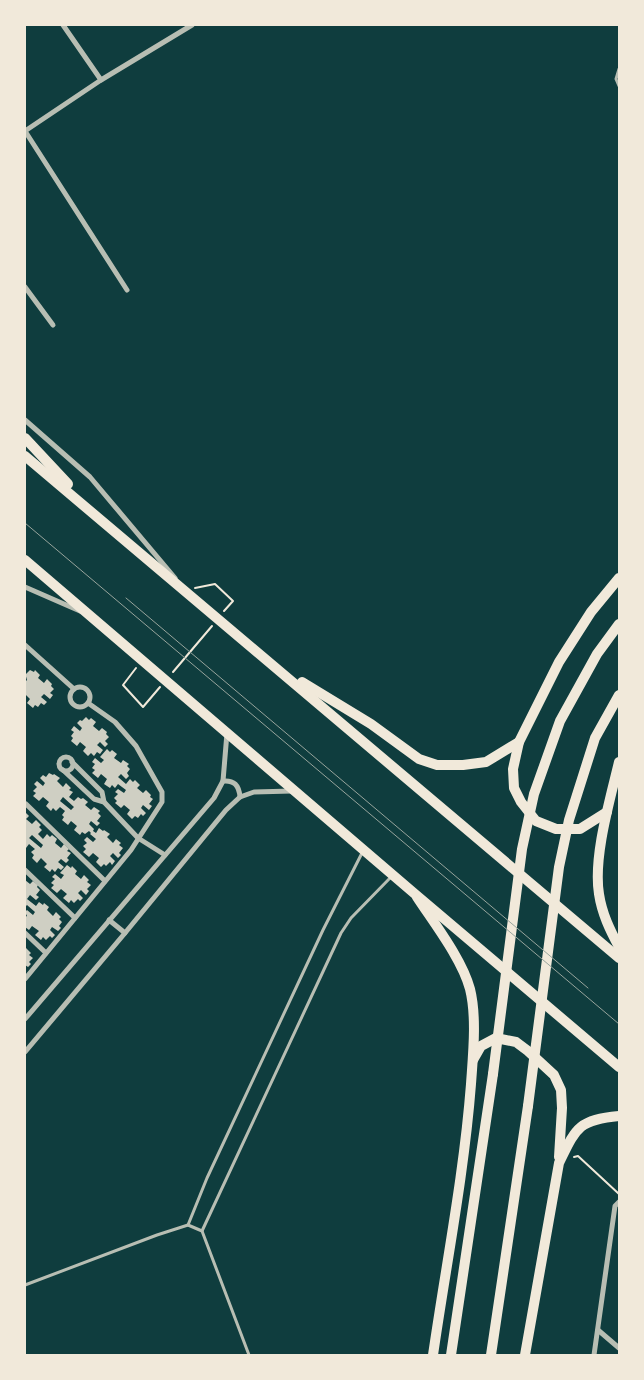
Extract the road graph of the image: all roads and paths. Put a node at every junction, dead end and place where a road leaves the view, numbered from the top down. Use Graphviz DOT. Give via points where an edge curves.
graph roads {
  1 [pos="63,25"];
  2 [pos="192,25"];
  3 [pos="182,28"];
  4 [pos="619,69"];
  5 [pos="101,80"];
  6 [pos="619,86"];
  7 [pos="25,131"];
  8 [pos="25,287"];
  9 [pos="127,290"];
  10 [pos="53,326"];
  11 [pos="25,420"];
  12 [pos="25,438"];
  13 [pos="25,456"];
  14 [pos="98,516"];
  15 [pos="25,560"];
  16 [pos="25,566"];
  17 [pos="619,578"];
  18 [pos="54,584"];
  19 [pos="25,587"];
  20 [pos="185,590"];
  21 [pos="89,615"];
  22 [pos="220,616"];
  23 [pos="214,624"];
  24 [pos="619,624"];
  25 [pos="25,644"];
  26 [pos="142,660"];
  27 [pos="274,665"];
  28 [pos="169,677"];
  29 [pos="162,684"];
  30 [pos="74,689"];
  31 [pos="619,695"];
  32 [pos="88,703"];
  33 [pos="227,733"];
  34 [pos="520,742"];
  35 [pos="72,762"];
  36 [pos="619,762"];
  37 [pos="63,770"];
  38 [pos="223,781"];
  39 [pos="294,791"];
  40 [pos="240,796"];
  41 [pos="104,802"];
  42 [pos="26,804"];
  43 [pos="607,812"];
  44 [pos="138,838"];
  45 [pos="364,850"];
  46 [pos="165,855"];
  47 [pos="25,870"];
  48 [pos="392,875"];
  49 [pos="105,881"];
  50 [pos="415,894"];
  51 [pos="75,918"];
  52 [pos="109,920"];
  53 [pos="25,933"];
  54 [pos="125,933"];
  55 [pos="619,948"];
  56 [pos="46,953"];
  57 [pos="619,958"];
  58 [pos="25,979"];
  59 [pos="25,1019"];
  60 [pos="25,1052"];
  61 [pos="472,1062"];
  62 [pos="619,1066"];
  63 [pos="619,1116"];
  64 [pos="558,1163"];
  65 [pos="619,1194"];
  66 [pos="617,1204"];
  67 [pos="188,1225"];
  68 [pos="202,1231"];
  69 [pos="25,1285"];
  70 [pos="598,1330"];
  71 [pos="619,1348"];
  72 [pos="249,1355"];
  73 [pos="433,1355"];
  74 [pos="451,1355"];
  75 [pos="491,1355"];
  76 [pos="525,1355"];
  77 [pos="594,1355"];
  1 -- 5 [label="street"];
  2 -- 3 [label="street"];
  3 -- 5 [label="street"];
  4 -- 6 [label="lane" via="616,79"];
  5 -- 7 [label="street"];
  7 -- 9 [label="street"];
  8 -- 10 [label="street"];
  11 -- 20 [label="street" via="90,477"];
  12 -- 14 [label="main road"];
  13 -- 14 [label="main road"];
  14 -- 20 [label="main road"];
  15 -- 18 [label="main road"];
  16 -- 18 [label="main road"];
  17 -- 34 [label="main road" via="591,612 559,662"];
  18 -- 21 [label="main road"];
  19 -- 21 [label="street"];
  20 -- 22 [label="path" via="215,584 233,601"];
  20 -- 27 [label="main road"];
  21 -- 26 [label="main road"];
  23 -- 28 [label="path"];
  24 -- 74 [label="main road" via="597,654 560,721 534,794 522,849 493,1074"];
  25 -- 30 [label="street"];
  26 -- 29 [label="path" via="123,685 143,707"];
  26 -- 33 [label="main road"];
  27 -- 34 [label="main road" via="371,724 419,759 437,765 486,762"];
  27 -- 57 [label="main road"];
  30 -- 32 [label="street" via="88,690"];
  30 -- 32 [label="street" via="70,696 73,703 82,706"];
  31 -- 75 [label="main road" via="596,738 569,820 558,867 528,1106"];
  32 -- 44 [label="street" via="115,722 136,746 162,792 162,802"];
  33 -- 38 [label="street"];
  33 -- 39 [label="main road"];
  34 -- 43 [label="main road" via="513,769 514,788 536,821 556,829 580,829"];
  35 -- 37 [label="street" via="70,769"];
  35 -- 37 [label="street" via="67,757 63,758 59,764"];
  35 -- 41 [label="street" via="102,792"];
  36 -- 43 [label="main road"];
  37 -- 41 [label="street" via="94,799"];
  38 -- 40 [label="street" via="236,784"];
  38 -- 46 [label="street" via="214,798"];
  39 -- 40 [label="street" via="254,792"];
  39 -- 45 [label="main road"];
  40 -- 54 [label="street"];
  41 -- 44 [label="street"];
  42 -- 49 [label="street"];
  43 -- 55 [label="main road" via="597,872 599,895 605,921"];
  44 -- 46 [label="street"];
  44 -- 49 [label="street"];
  45 -- 48 [label="main road"];
  45 -- 67 [label="lane" via="323,930"];
  46 -- 52 [label="street"];
  47 -- 51 [label="street"];
  48 -- 50 [label="main road"];
  48 -- 68 [label="lane" via="341,933"];
  49 -- 51 [label="street"];
  50 -- 61 [label="main road" via="457,959 470,988"];
  50 -- 62 [label="main road"];
  51 -- 56 [label="street"];
  52 -- 54 [label="street"];
  52 -- 59 [label="street"];
  53 -- 56 [label="street"];
  54 -- 60 [label="street"];
  56 -- 58 [label="street"];
  61 -- 64 [label="main road" via="481,1046 496,1038 516,1042 554,1075 561,1090 562,1108"];
  61 -- 73 [label="main road" via="467,1131"];
  63 -- 64 [label="main road" via="601,1118 580,1126"];
  64 -- 65 [label="path" via="578,1156"];
  64 -- 76 [label="main road"];
  66 -- 70 [label="street"];
  67 -- 68 [label="lane"];
  67 -- 69 [label="lane"];
  68 -- 72 [label="lane"];
  70 -- 71 [label="street"];
  70 -- 77 [label="street"];
}
